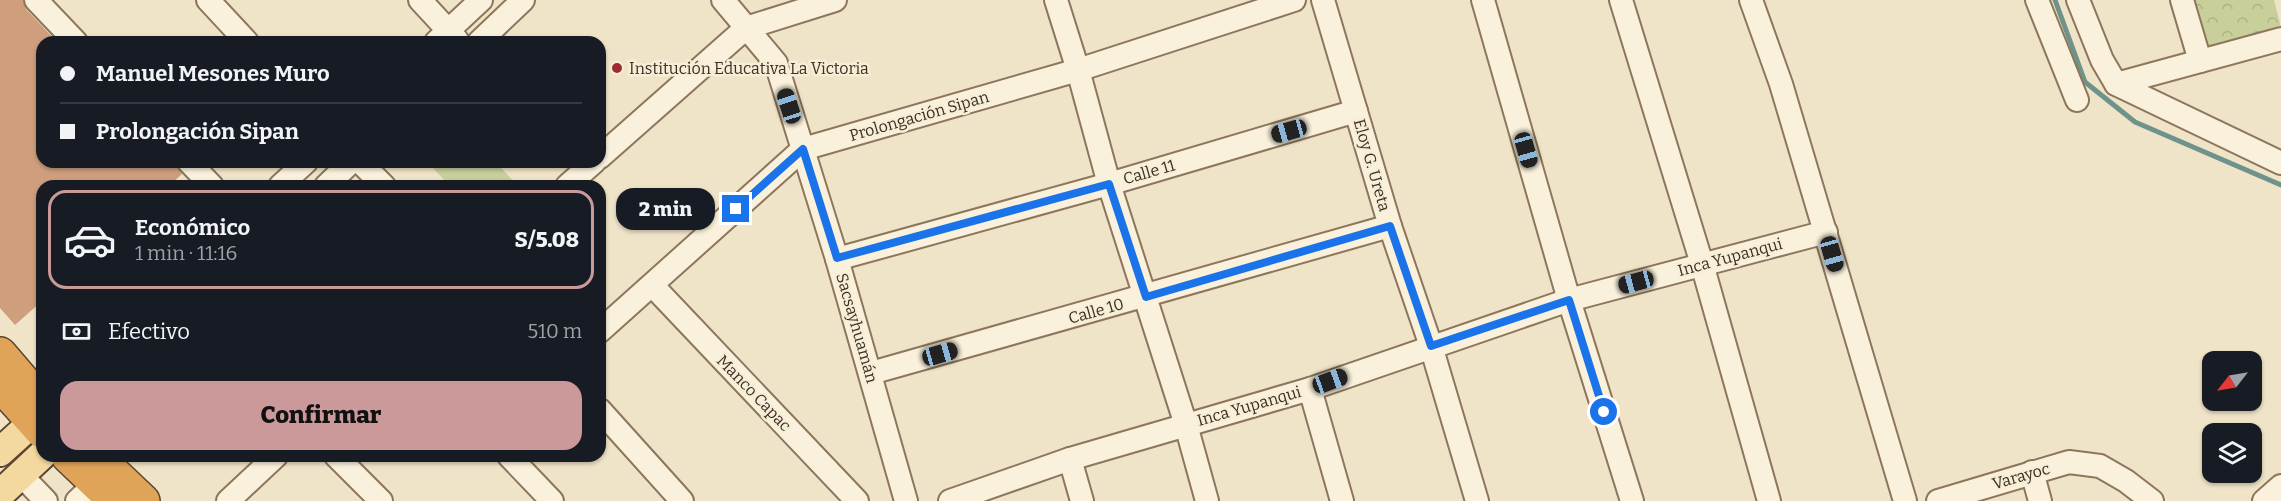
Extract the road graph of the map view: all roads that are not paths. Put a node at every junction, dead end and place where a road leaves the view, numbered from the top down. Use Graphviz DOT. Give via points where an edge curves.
graph roads {
  1 [pos="36,0"];
  2 [pos="208,0"];
  3 [pos="420,0"];
  4 [pos="482,0"];
  5 [pos="523,0"];
  6 [pos="723,0"];
  7 [pos="835,0"];
  8 [pos="1056,0"];
  9 [pos="1294,0"];
  10 [pos="1323,0"];
  11 [pos="1483,0"];
  12 [pos="1621,0"];
  13 [pos="1751,0"];
  14 [pos="2037,0"];
  15 [pos="2078,0"];
  16 [pos="2182,0"];
  17 [pos="746,28"];
  18 [pos="70,36"];
  19 [pos="241,36"];
  20 [pos="447,36"];
  21 [pos="450,36"];
  22 [pos="485,36"];
  23 [pos="2281,39"];
  24 [pos="2200,61"];
  25 [pos="1078,70"];
  26 [pos="2116,84"];
  27 [pos="2077,100"];
  28 [pos="1356,111"];
  29 [pos="803,149"];
  30 [pos="606,152"];
  31 [pos="2281,163"];
  32 [pos="195,168"];
  33 [pos="300,168"];
  34 [pos="345,168"];
  35 [pos="366,168"];
  36 [pos="587,168"];
  37 [pos="206,180"];
  38 [pos="286,180"];
  39 [pos="332,180"];
  40 [pos="378,180"];
  41 [pos="574,180"];
  42 [pos="1109,184"];
  43 [pos="1390,226"];
  44 [pos="1826,232"];
  45 [pos="837,258"];
  46 [pos="1702,264"];
  47 [pos="652,285"];
  48 [pos="1146,297"];
  49 [pos="1569,300"];
  50 [pos="606,326"];
  51 [pos="1431,346"];
  52 [pos="0,354"];
  53 [pos="871,374"];
  54 [pos="0,384"];
  55 [pos="1310,388"];
  56 [pos="36,411"];
  57 [pos="36,414"];
  58 [pos="606,417"];
  59 [pos="36,420"];
  60 [pos="1186,425"];
  61 [pos="0,452"];
  62 [pos="1070,459"];
  63 [pos="36,461"];
  64 [pos="74,462"];
  65 [pos="270,462"];
  66 [pos="342,462"];
  67 [pos="515,462"];
  68 [pos="2031,471"];
  69 [pos="21,475"];
  70 [pos="96,485"];
  71 [pos="2281,486"];
  72 [pos="0,494"];
  73 [pos="46,501"];
  74 [pos="143,501"];
  75 [pos="228,501"];
  76 [pos="381,501"];
  77 [pos="552,501"];
  78 [pos="682,501"];
  79 [pos="856,501"];
  80 [pos="906,501"];
  81 [pos="950,501"];
  82 [pos="1082,501"];
  83 [pos="1207,501"];
  84 [pos="1342,501"];
  85 [pos="1477,501"];
  86 [pos="1632,501"];
  87 [pos="1769,501"];
  88 [pos="1905,501"];
  89 [pos="1938,501"];
  90 [pos="2040,501"];
  91 [pos="2152,501"];
  92 [pos="2264,501"];
  1 -- 18 [label="street"];
  2 -- 19 [label="street"];
  3 -- 20 [label="street"];
  4 -- 21 [label="street"];
  5 -- 22 [label="street"];
  6 -- 17 [label="street, Sacsayhuamán"];
  7 -- 17 [label="street"];
  8 -- 25 [label="street"];
  9 -- 25 [label="street, Prolongación Sipan"];
  10 -- 28 [label="street, Eloy G. Ureta"];
  11 -- 49 [label="street"];
  12 -- 46 [label="street"];
  13 -- 44 [label="street"];
  14 -- 27 [label="street"];
  15 -- 26 [label="street"];
  16 -- 24 [label="street"];
  17 -- 29 [label="street, Sacsayhuamán" via="776,63"];
  17 -- 30 [label="street"];
  23 -- 24 [label="street"];
  24 -- 26 [label="street"];
  25 -- 29 [label="street, Prolongación Sipan"];
  25 -- 42 [label="street"];
  26 -- 31 [label="street"];
  28 -- 42 [label="street, Calle 11"];
  28 -- 43 [label="street, Eloy G. Ureta"];
  29 -- 45 [label="street, Sacsayhuamán"];
  29 -- 47 [label="street, Prolongación Sipan"];
  32 -- 37 [label="street"];
  33 -- 38 [label="street"];
  34 -- 39 [label="street"];
  35 -- 40 [label="street"];
  36 -- 41 [label="street"];
  42 -- 45 [label="street, Calle 11"];
  42 -- 48 [label="street"];
  43 -- 48 [label="street, Calle 10"];
  43 -- 51 [label="street, Eloy G. Ureta"];
  44 -- 46 [label="street, Inca Yupanqui"];
  44 -- 88 [label="street"];
  45 -- 53 [label="street, Sacsayhuamán"];
  46 -- 49 [label="street, Inca Yupanqui"];
  46 -- 87 [label="street"];
  47 -- 50 [label="street, Prolongación Sipan"];
  47 -- 79 [label="street, Manco Capac"];
  48 -- 53 [label="street, Calle 10"];
  48 -- 60 [label="street"];
  49 -- 51 [label="street, Inca Yupanqui"];
  49 -- 86 [label="street"];
  51 -- 55 [label="street, Inca Yupanqui"];
  51 -- 85 [label="street, Eloy G. Ureta"];
  52 -- 56 [label="highway"];
  53 -- 80 [label="street, Sacsayhuamán"];
  54 -- 57 [label="highway"];
  55 -- 60 [label="street, Inca Yupanqui"];
  55 -- 84 [label="street"];
  58 -- 78 [label="street"];
  59 -- 61 [label="main road"];
  60 -- 62 [label="street, Inca Yupanqui"];
  60 -- 83 [label="street"];
  62 -- 81 [label="street, Inca Yupanqui"];
  62 -- 82 [label="street"];
  63 -- 69 [label="main road"];
  64 -- 70 [label="highway"];
  65 -- 75 [label="street"];
  66 -- 76 [label="street"];
  67 -- 77 [label="street"];
  68 -- 89 [label="street, Varayoc"];
  68 -- 90 [label="street"];
  68 -- 91 [label="street, Varayoc" via="2069,462 2100,466"];
  69 -- 72 [label="main road"];
  69 -- 73 [label="street"];
  70 -- 74 [label="highway"];
  71 -- 92 [label="street"];
}
